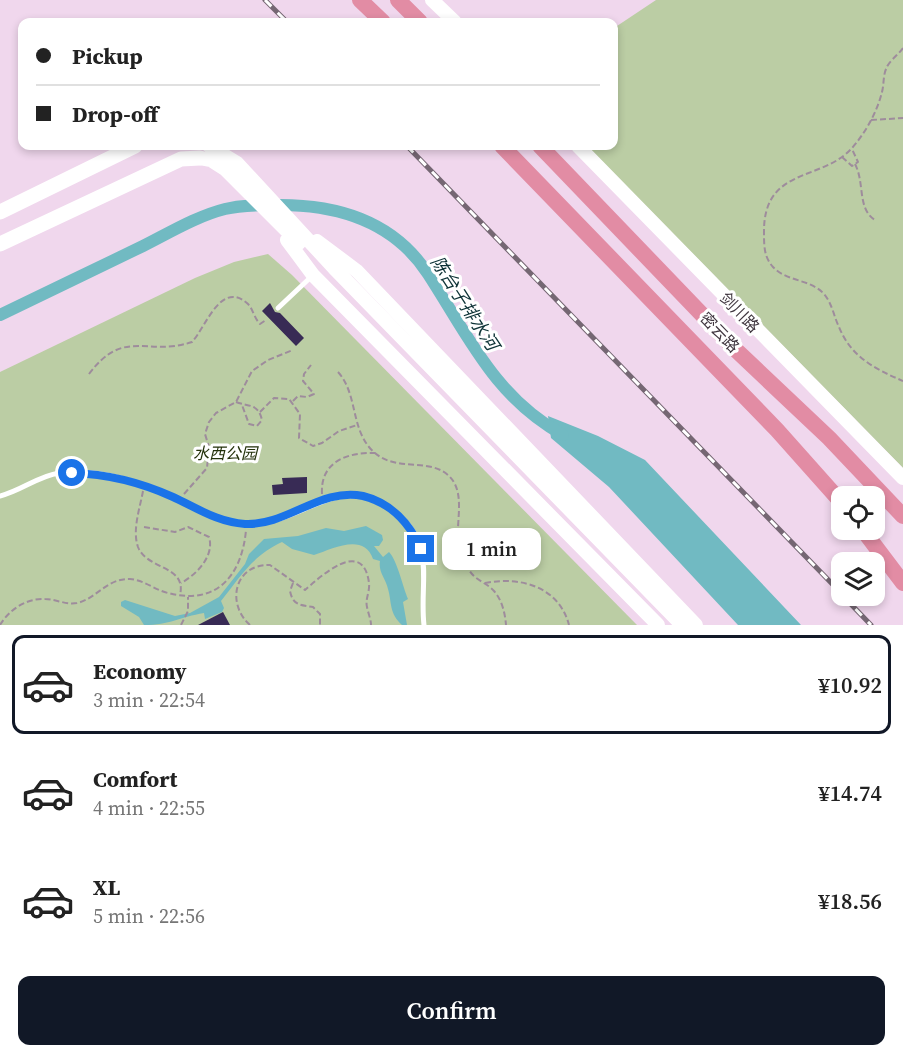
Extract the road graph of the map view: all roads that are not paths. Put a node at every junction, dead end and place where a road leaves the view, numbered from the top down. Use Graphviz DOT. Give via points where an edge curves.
graph roads {
  1 [pos="360,0"];
  2 [pos="398,0"];
  3 [pos="432,0"];
  4 [pos="379,18"];
  5 [pos="416,18"];
  6 [pos="451,18"];
  7 [pos="127,150"];
  8 [pos="506,150"];
  9 [pos="544,150"];
  10 [pos="582,150"];
  11 [pos="205,152"];
  12 [pos="0,212"];
  13 [pos="295,232"];
  14 [pos="0,244"];
  15 [pos="313,275"];
  16 [pos="278,308"];
  17 [pos="903,478"];
  18 [pos="831,491"];
  19 [pos="0,496"];
  20 [pos="903,516"];
  21 [pos="871,540"];
  22 [pos="903,583"];
  23 [pos="424,625"];
  24 [pos="658,625"];
  25 [pos="675,625"];
  26 [pos="682,625"];
  27 [pos="696,625"];
  1 -- 4 [label="highway"];
  2 -- 5 [label="highway"];
  3 -- 6 [label="street"];
  7 -- 12 [label="main road"];
  8 -- 18 [label="highway, 密云路"];
  9 -- 20 [label="highway, 密云路"];
  10 -- 17 [label="street, 剑川路"];
  11 -- 13 [label="street" via="219,163 231,166"];
  11 -- 14 [label="main road" via="181,159"];
  13 -- 15 [label="street" via="298,251"];
  13 -- 25 [label="street"];
  13 -- 26 [label="street"];
  13 -- 27 [label="street" via="357,271"];
  15 -- 16 [label="lane"];
  15 -- 24 [label="street"];
  19 -- 23 [label="lane" via="58,473 102,474 144,486 221,520 246,524 281,518 322,500 362,496 384,505 411,529 421,549 426,568"];
  21 -- 22 [label="highway"];
}
